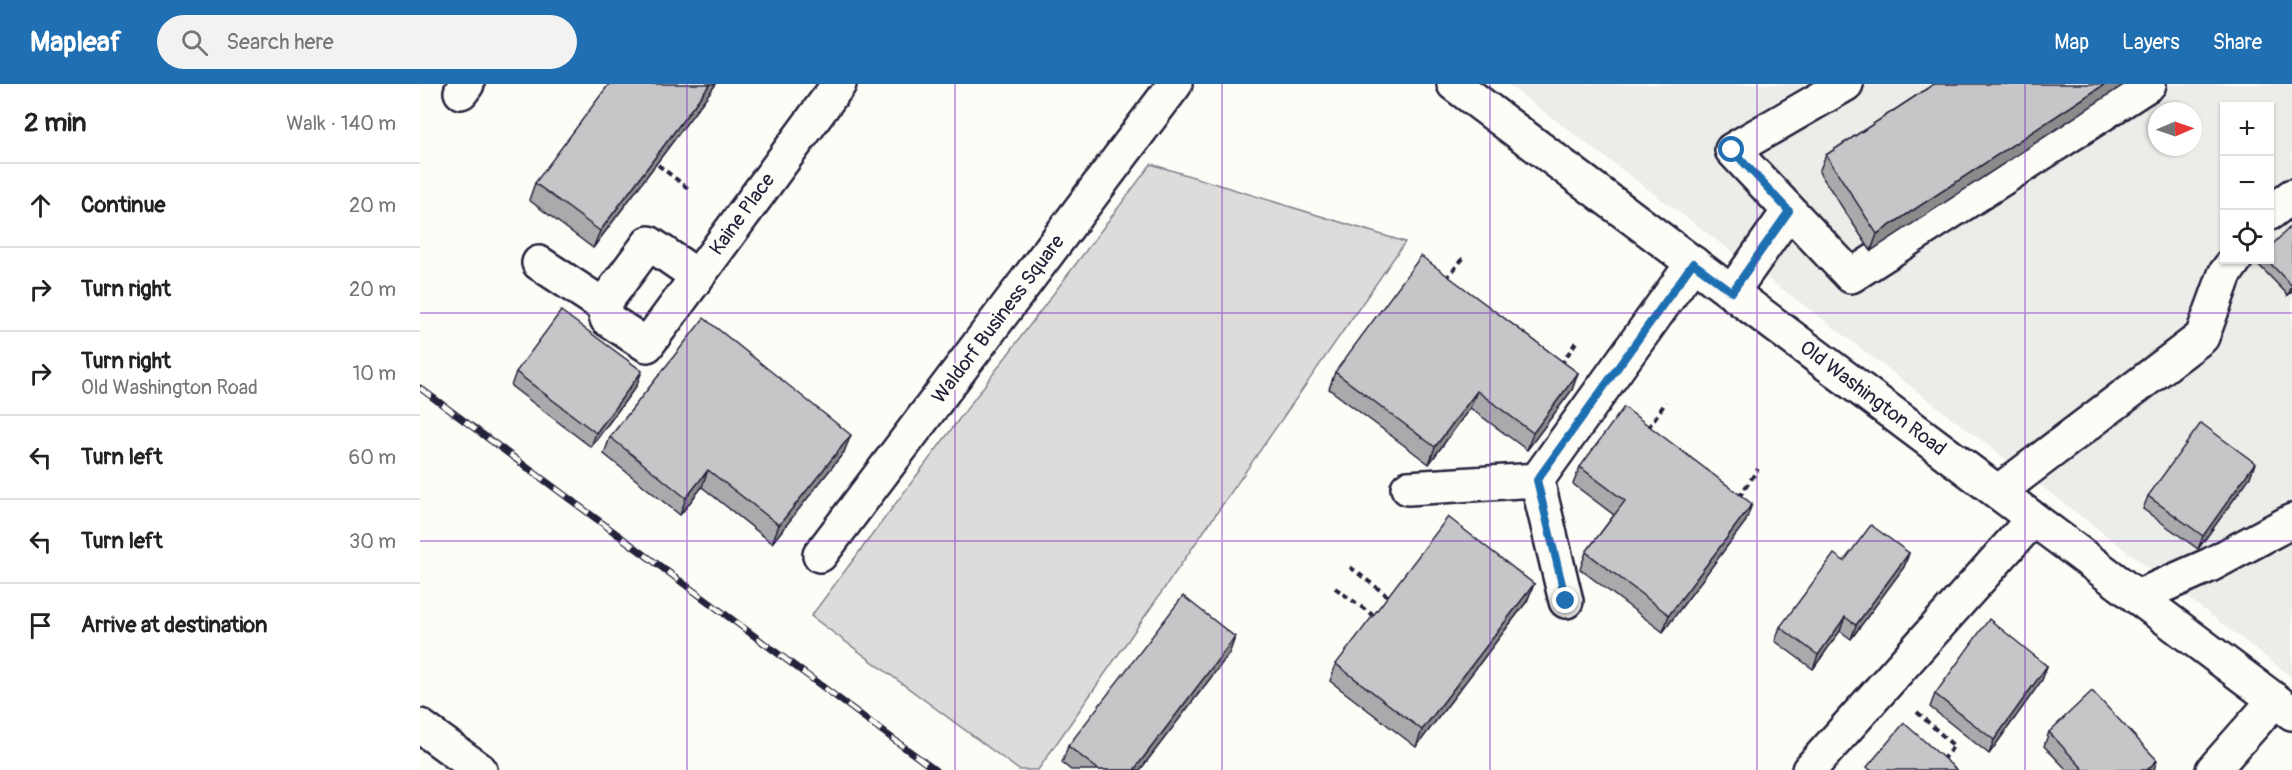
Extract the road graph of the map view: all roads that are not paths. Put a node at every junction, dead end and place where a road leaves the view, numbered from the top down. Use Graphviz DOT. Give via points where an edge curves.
graph roads {
  1 [pos="839,84"];
  2 [pos="1175,84"];
  3 [pos="1454,84"];
  4 [pos="1846,84"];
  5 [pos="2149,84"];
  6 [pos="2292,196"];
  7 [pos="2274,210"];
  8 [pos="1789,211"];
  9 [pos="539,263"];
  10 [pos="1693,263"];
  11 [pos="2232,264"];
  12 [pos="697,276"];
  13 [pos="1732,292"];
  14 [pos="603,305"];
  15 [pos="1537,480"];
  16 [pos="1408,488"];
  17 [pos="1998,492"];
  18 [pos="2033,519"];
  19 [pos="2292,521"];
  20 [pos="820,555"];
  21 [pos="2137,597"];
  22 [pos="1566,601"];
  23 [pos="2283,706"];
  24 [pos="420,726"];
  25 [pos="480,770"];
  26 [pos="1809,770"];
  27 [pos="2213,770"];
  1 -- 12 [label="main road, Kaine Place"];
  2 -- 20 [label="main road, Waldorf Business Square"];
  3 -- 10 [label="main road, Old Washington Road"];
  4 -- 8 [label="main road" via="1732,150"];
  5 -- 8 [label="main road" via="1851,276"];
  6 -- 7 [label="main road"];
  8 -- 13 [label="main road"];
  9 -- 14 [label="main road"];
  10 -- 13 [label="main road, Old Washington Road"];
  10 -- 15 [label="main road"];
  11 -- 17 [label="main road" via="2202,337"];
  12 -- 14 [label="main road" via="649,243"];
  12 -- 14 [label="main road, Kaine Place" via="647,345 607,319"];
  13 -- 17 [label="main road, Old Washington Road"];
  15 -- 16 [label="main road"];
  15 -- 22 [label="main road"];
  17 -- 18 [label="main road, Old Washington Road"];
  18 -- 21 [label="main road, Old Washington Road"];
  18 -- 26 [label="main road"];
  19 -- 21 [label="main road" via="2210,565"];
  21 -- 23 [label="main road, Old Washington Road"];
  23 -- 27 [label="main road"];
  24 -- 25 [label="main road"];
}
